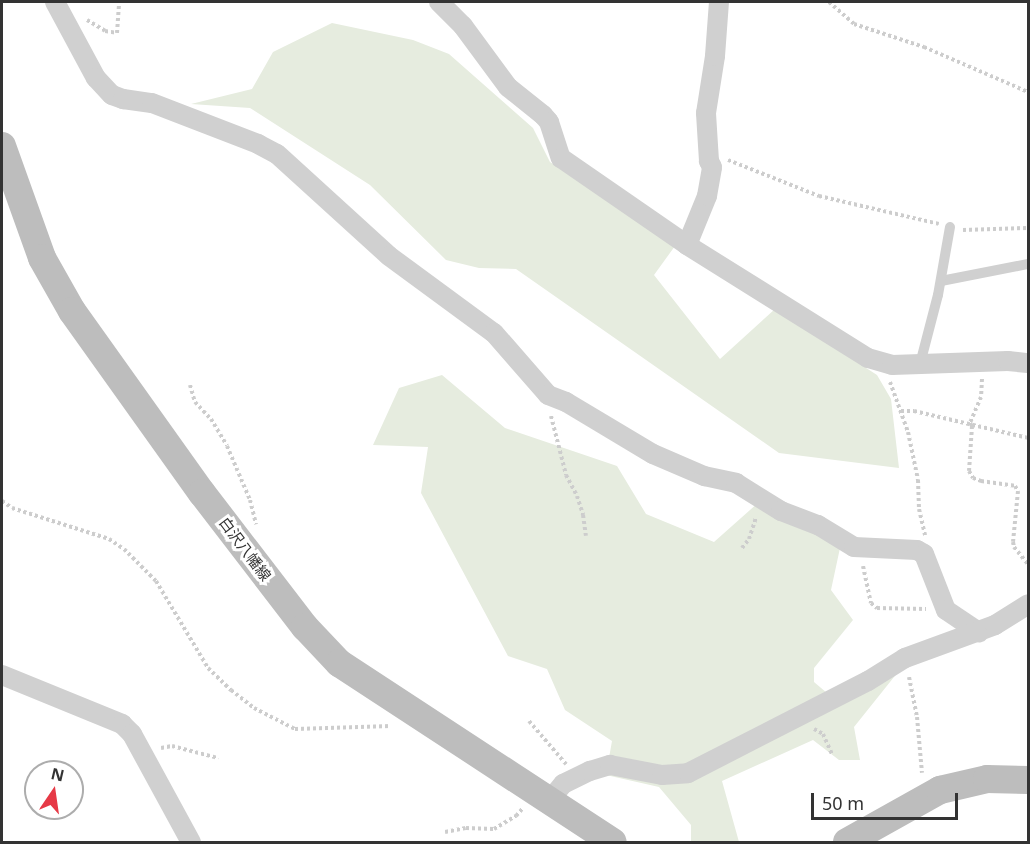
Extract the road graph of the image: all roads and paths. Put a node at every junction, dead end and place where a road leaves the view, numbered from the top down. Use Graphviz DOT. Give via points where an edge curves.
graph roads {
  1 [pos="119,2"];
  2 [pos="439,2"];
  3 [pos="719,2"];
  4 [pos="829,2"];
  5 [pos="56,3"];
  6 [pos="1029,92"];
  7 [pos="2,146"];
  8 [pos="709,161"];
  9 [pos="950,226"];
  10 [pos="1029,228"];
  11 [pos="687,244"];
  12 [pos="1029,264"];
  13 [pos="940,281"];
  14 [pos="981,362"];
  15 [pos="1029,363"];
  16 [pos="887,364"];
  17 [pos="920,364"];
  18 [pos="190,386"];
  19 [pos="548,395"];
  20 [pos="901,411"];
  21 [pos="971,424"];
  22 [pos="1029,438"];
  23 [pos="761,498"];
  24 [pos="2,501"];
  25 [pos="257,526"];
  26 [pos="586,536"];
  27 [pos="742,548"];
  28 [pos="860,548"];
  29 [pos="924,554"];
  30 [pos="1029,564"];
  31 [pos="1029,604"];
  32 [pos="946,610"];
  33 [pos="979,632"];
  34 [pos="901,661"];
  35 [pos="2,675"];
  36 [pos="419,717"];
  37 [pos="529,721"];
  38 [pos="143,756"];
  39 [pos="218,759"];
  40 [pos="574,779"];
  41 [pos="1029,780"];
  42 [pos="543,797"];
  43 [pos="926,798"];
  44 [pos="445,832"];
  45 [pos="191,843"];
  46 [pos="612,843"];
  47 [pos="847,843"];
  1 -- 5 [label="path" via="117,33"];
  2 -- 11 [label="street" via="463,26 508,87 549,122 561,158"];
  3 -- 8 [label="street" via="706,113"];
  4 -- 6 [label="path" via="854,24 924,47"];
  5 -- 19 [label="street" via="96,78 112,95 152,103 276,154 388,256 494,333"];
  7 -- 36 [label="main road, 白沢八幡線" via="42,258 72,310 202,493 305,627 339,663"];
  8 -- 9 [label="path" via="732,160 819,196"];
  8 -- 11 [label="street" via="712,167 707,196"];
  9 -- 10 [label="path" via="962,230"];
  9 -- 13 [label="lane"];
  11 -- 16 [label="street" via="868,358"];
  12 -- 13 [label="lane"];
  13 -- 17 [label="lane"];
  14 -- 15 [label="street"];
  14 -- 17 [label="street"];
  14 -- 21 [label="path" via="981,397"];
  16 -- 17 [label="street"];
  16 -- 20 [label="path"];
  18 -- 25 [label="path" via="195,402 212,419 227,446"];
  19 -- 23 [label="street" via="653,453 704,476 736,483"];
  19 -- 26 [label="path" via="566,475 577,495"];
  20 -- 21 [label="path"];
  20 -- 29 [label="path" via="918,480 926,541"];
  21 -- 22 [label="path"];
  21 -- 30 [label="path" via="969,471 981,481 1015,486 1018,491 1014,547"];
  23 -- 27 [label="path" via="749,539"];
  23 -- 28 [label="street"];
  24 -- 36 [label="path" via="12,508 109,539 124,549 156,581 208,668 231,690 279,722 295,729 386,727 408,726"];
  28 -- 29 [label="street" via="916,550"];
  28 -- 32 [label="path" via="871,603 877,608"];
  29 -- 32 [label="street"];
  31 -- 33 [label="street"];
  32 -- 33 [label="street"];
  33 -- 34 [label="street"];
  34 -- 40 [label="street" via="688,773 662,775 610,765"];
  34 -- 43 [label="path" via="909,677 917,717"];
  35 -- 38 [label="street" via="122,724"];
  36 -- 42 [label="main road, 白沢八幡線"];
  37 -- 40 [label="path" via="564,760"];
  38 -- 39 [label="path" via="172,746"];
  38 -- 45 [label="street"];
  40 -- 42 [label="street"];
  41 -- 43 [label="main road" via="962,783"];
  42 -- 44 [label="path" via="503,826"];
  42 -- 46 [label="main road, 白沢八幡線"];
  43 -- 47 [label="main road"];
}
